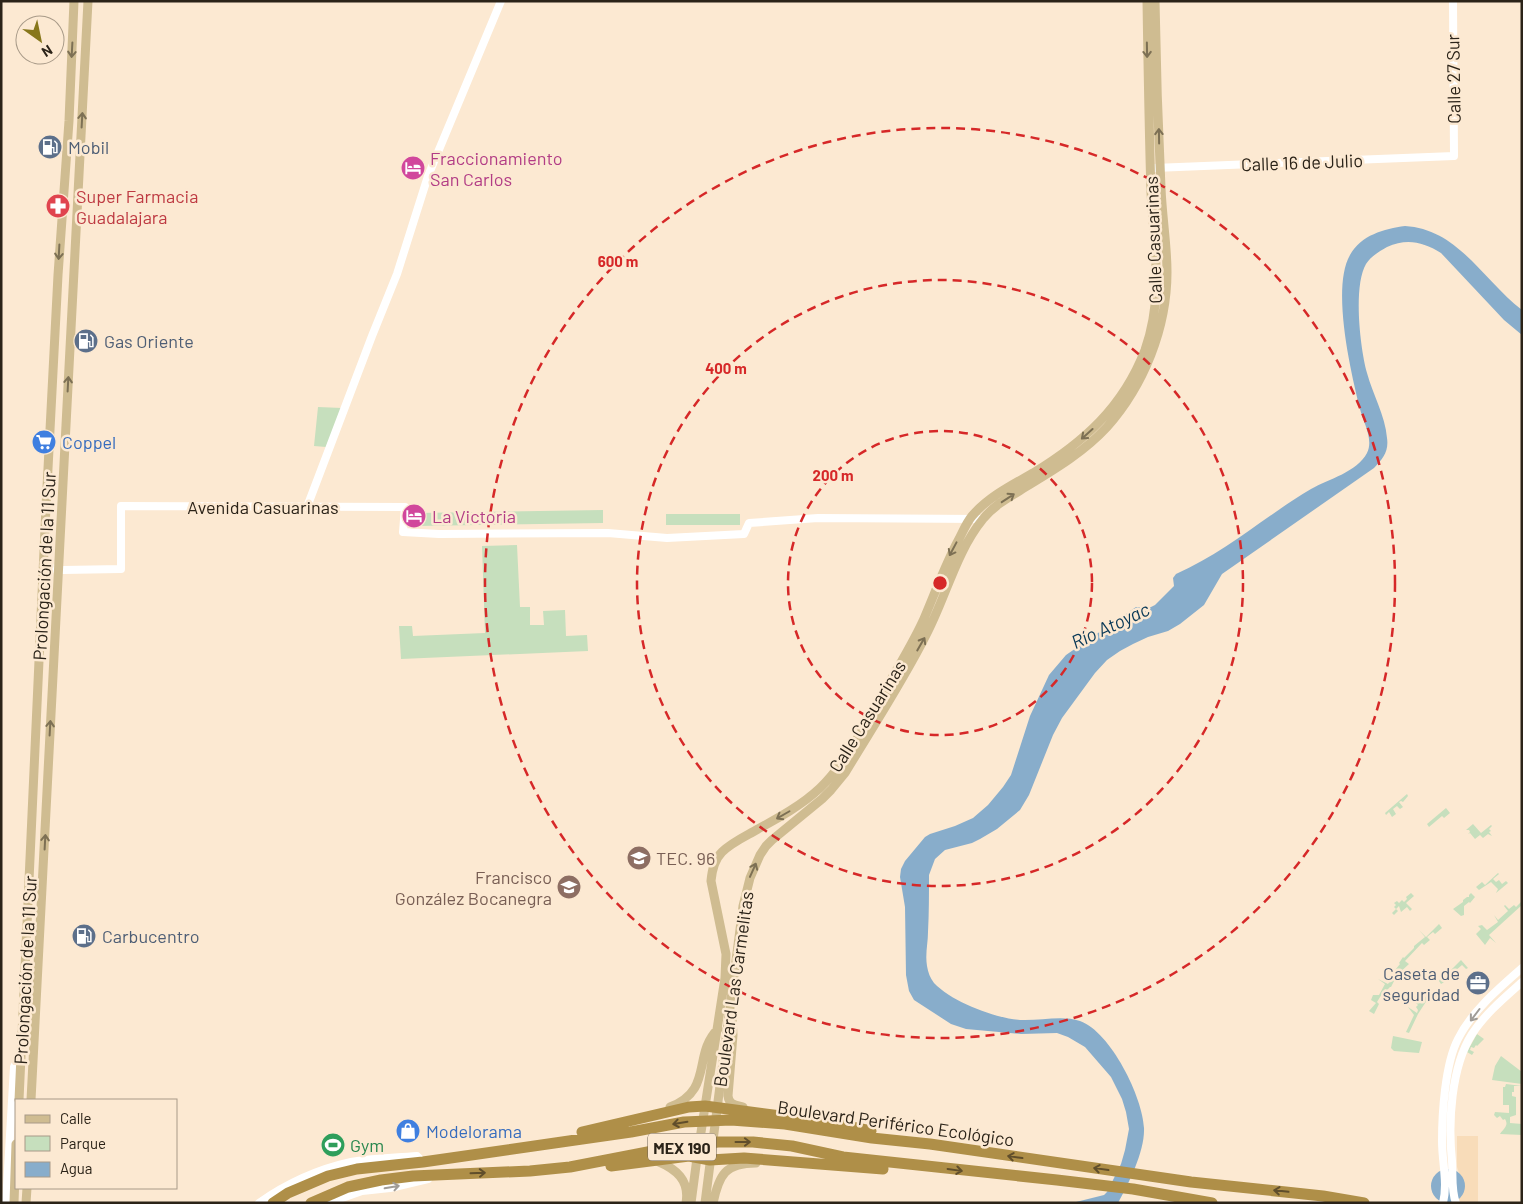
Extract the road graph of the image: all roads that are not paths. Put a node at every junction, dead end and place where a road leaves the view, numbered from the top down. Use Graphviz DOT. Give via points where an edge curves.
graph roads {
  1 [pos="74,1"];
  2 [pos="88,1"];
  3 [pos="501,1"];
  4 [pos="1146,1"];
  5 [pos="1155,1"];
  6 [pos="1453,1"];
  7 [pos="1454,156"];
  8 [pos="1155,168"];
  9 [pos="307,507"];
  10 [pos="970,519"];
  11 [pos="983,519"];
  12 [pos="43,569"];
  13 [pos="60,570"];
  14 [pos="930,628"];
  15 [pos="34,762"];
  16 [pos="49,762"];
  17 [pos="802,803"];
  18 [pos="803,814"];
  19 [pos="1522,968"];
  20 [pos="1522,982"];
  21 [pos="1506,996"];
  22 [pos="1489,998"];
  23 [pos="730,1005"];
  24 [pos="718,1029"];
  25 [pos="21,1054"];
  26 [pos="19,1099"];
  27 [pos="31,1099"];
  28 [pos="705,1106"];
  29 [pos="717,1108"];
  30 [pos="652,1114"];
  31 [pos="768,1114"];
  32 [pos="1442,1120"];
  33 [pos="1451,1120"];
  34 [pos="930,1144"];
  35 [pos="1446,1144"];
  36 [pos="488,1152"];
  37 [pos="697,1156"];
  38 [pos="710,1158"];
  39 [pos="656,1161"];
  40 [pos="423,1162"];
  41 [pos="797,1162"];
  42 [pos="15,1164"];
  43 [pos="930,1166"];
  44 [pos="570,1167"];
  45 [pos="448,1175"];
  46 [pos="1444,1177"];
  47 [pos="1453,1177"];
  48 [pos="27,1189"];
  49 [pos="7,1199"];
  50 [pos="1444,1200"];
  51 [pos="1455,1200"];
  52 [pos="13,1203"];
  53 [pos="26,1203"];
  54 [pos="259,1203"];
  55 [pos="273,1203"];
  56 [pos="311,1203"];
  57 [pos="328,1203"];
  58 [pos="686,1203"];
  59 [pos="691,1203"];
  60 [pos="705,1203"];
  61 [pos="713,1203"];
  62 [pos="1211,1203"];
  63 [pos="1364,1203"];
  1 -- 12 [label="main road, Prolongación de la 11 Sur, one-way"];
  13 -- 2 [label="main road, Prolongación de la 11 Sur, one-way"];
  3 -- 9 [label="street" via="428,176 397,274"];
  4 -- 8 [label="main road, Calle Casuarinas, one-way"];
  8 -- 5 [label="main road, Calle Casuarinas, one-way"];
  6 -- 7 [label="street, Calle 27 Sur"];
  7 -- 8 [label="street, Calle 16 de Julio"];
  8 -- 10 [label="main road, Calle Casuarinas, one-way" via="1153,229 1157,301 1137,368 1115,405 1092,430 1061,455 990,500"];
  11 -- 8 [label="main road, Calle Casuarinas, one-way" via="1000,503 1072,458 1098,436 1123,406 1144,372 1157,338 1166,294 1167,270"];
  9 -- 10 [label="street, Avenida Casuarinas" via="405,507 403,532 439,534 608,533 667,538 744,534 750,523 818,518"];
  9 -- 13 [label="street, Avenida Casuarinas" via="121,506 121,569"];
  10 -- 11 [label="street"];
  10 -- 17 [label="main road, Calle Casuarinas, one-way" via="948,559 915,636 875,707 838,767"];
  11 -- 14 [label="main road, Calle Casuarinas" via="961,556"];
  12 -- 13 [label="street"];
  12 -- 15 [label="main road, Prolongación de la 11 Sur"];
  16 -- 13 [label="main road, Prolongación de la 11 Sur, one-way"];
  18 -- 14 [label="main road, Boulevard Las Carmelitas, one-way" via="845,773"];
  15 -- 16 [label="main road"];
  15 -- 25 [label="main road, Prolongación de la 11 Sur"];
  27 -- 16 [label="main road, Prolongación de la 11 Sur, one-way"];
  17 -- 18 [label="main road" via="807,807"];
  17 -- 24 [label="main road, Calle Casuarinas, one-way" via="735,842 722,852 712,870 726,954"];
  23 -- 18 [label="main road, Boulevard Las Carmelitas, one-way" via="743,906 750,878 760,855 772,840"];
  19 -- 22 [label="street"];
  20 -- 21 [label="street"];
  21 -- 22 [label="street" via="1492,1005 1488,1003"];
  21 -- 33 [label="street" via="1485,1016 1459,1058"];
  22 -- 32 [label="street, one-way" via="1458,1039 1451,1060"];
  23 -- 29 [label="main road, Boulevard Las Carmelitas"];
  23 -- 31 [label="main road" via="734,1035 728,1101"];
  24 -- 28 [label="main road, Calle Casuarinas"];
  24 -- 30 [label="main road" via="710,1038 690,1097"];
  25 -- 26 [label="main road, Prolongación de la 11 Sur"];
  25 -- 49 [label="street" via="14,1067"];
  28 -- 29 [label="highway"];
  28 -- 30 [label="highway"];
  28 -- 37 [label="main road, Boulevard Las Carmelitas"];
  29 -- 31 [label="highway"];
  29 -- 38 [label="main road, Boulevard Las Carmelitas"];
  30 -- 36 [label="highway" via="570,1134 509,1143"];
  31 -- 34 [label="highway" via="827,1122"];
  32 -- 33 [label="street"];
  32 -- 35 [label="street"];
  33 -- 35 [label="street"];
  34 -- 36 [label="highway, Boulevard Periférico Ecológico / MEX 190, one-way" via="785,1124 730,1120 684,1122"];
  63 -- 34 [label="highway, Boulevard Periférico Ecológico / MEX 190, one-way"];
  35 -- 46 [label="street"];
  35 -- 47 [label="street"];
  36 -- 40 [label="highway, Boulevard Periférico Ecológico / MEX 190"];
  37 -- 38 [label="highway"];
  37 -- 39 [label="highway"];
  37 -- 59 [label="main road, Boulevard Las Carmelitas"];
  38 -- 41 [label="highway"];
  38 -- 60 [label="main road, Boulevard Las Carmelitas"];
  39 -- 44 [label="highway"];
  39 -- 58 [label="main road" via="674,1169 680,1176 686,1190"];
  40 -- 54 [label="street, Boulevard Periférico Ecológico" via="417,1156 338,1165 282,1189"];
  40 -- 55 [label="highway, Boulevard Periférico Ecológico / MEX 190" via="342,1171 288,1193"];
  41 -- 43 [label="highway" via="864,1168"];
  41 -- 61 [label="main road" via="752,1163 733,1167 717,1183"];
  42 -- 52 [label="main road"];
  44 -- 43 [label="highway, Boulevard Periférico Ecológico / MEX 190, one-way" via="718,1142 792,1146 842,1158"];
  43 -- 62 [label="highway, Boulevard Periférico Ecológico / MEX 190, one-way" via="1133,1189"];
  45 -- 44 [label="highway, Boulevard Periférico Ecológico / MEX 190, one-way"];
  45 -- 56 [label="highway, Boulevard Periférico Ecológico / MEX 190" via="381,1180 348,1187"];
  57 -- 45 [label="street, Boulevard Periférico Ecológico, one-way" via="362,1191"];
  46 -- 47 [label="street"];
  46 -- 50 [label="street"];
  47 -- 51 [label="street"];
  48 -- 53 [label="main road"];
  49 -- 52 [label="main road"];
  50 -- 51 [label="street" via="1448,1196"];
}
